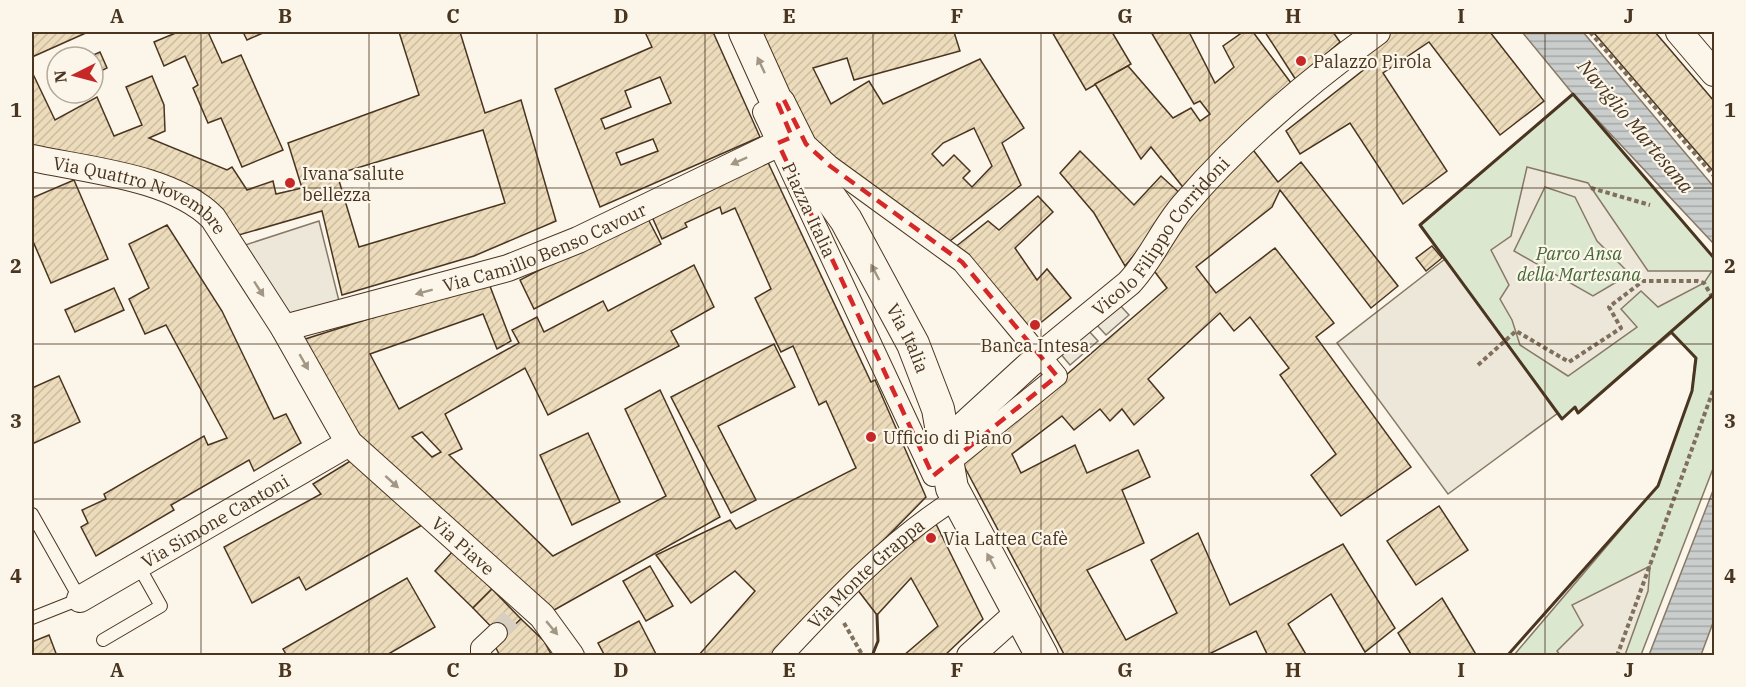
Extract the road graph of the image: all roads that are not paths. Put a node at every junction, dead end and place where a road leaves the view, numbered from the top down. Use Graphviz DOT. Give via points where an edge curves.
graph roads {
  1 [pos="746,32"];
  2 [pos="1377,32"];
  3 [pos="1679,32"];
  4 [pos="1714,73"];
  5 [pos="778,104"];
  6 [pos="785,140"];
  7 [pos="32,158"];
  8 [pos="285,328"];
  9 [pos="1040,356"];
  10 [pos="349,443"];
  11 [pos="946,453"];
  12 [pos="957,498"];
  13 [pos="32,514"];
  14 [pos="138,565"];
  15 [pos="80,598"];
  16 [pos="1018,613"];
  17 [pos="32,618"];
  18 [pos="497,633"];
  19 [pos="103,640"];
  20 [pos="481,656"];
  21 [pos="571,656"];
  22 [pos="782,656"];
  23 [pos="970,656"];
  24 [pos="1042,656"];
  5 -- 1 [label="street, Via Italia, one-way"];
  2 -- 9 [label="street, Vicolo Filippo Corridoni" via="1335,63 1229,156 1167,225 1129,283"];
  3 -- 4 [label="street"];
  5 -- 6 [label="street, Via Italia"];
  5 -- 9 [label="street, Piazza Italia" via="784,100 806,144 830,166 962,262"];
  6 -- 8 [label="street, Via Camillo Benso Cavour, one-way" via="578,240 508,268"];
  6 -- 11 [label="street, Via Italia" via="851,228 913,344 934,395"];
  7 -- 8 [label="street, Via Quattro Novembre, one-way" via="161,186 197,203 213,218"];
  8 -- 10 [label="street, Via Piave, one-way"];
  9 -- 11 [label="street, Vicolo Filippo Corridoni"];
  10 -- 14 [label="street, Via Simone Cantoni"];
  10 -- 21 [label="street, Via Piave, one-way" via="521,608 555,631"];
  11 -- 12 [label="street, Via Italia"];
  16 -- 12 [label="street, Via Italia, one-way"];
  12 -- 22 [label="street, Via Monte Grappa" via="916,525 831,603"];
  13 -- 15 [label="lane"];
  14 -- 15 [label="street, Via Simone Cantoni"];
  14 -- 19 [label="lane" via="161,606"];
  15 -- 17 [label="lane"];
  16 -- 23 [label="street"];
  16 -- 24 [label="street, Via Italia"];
  18 -- 20 [label="street" via="482,648"];
}
